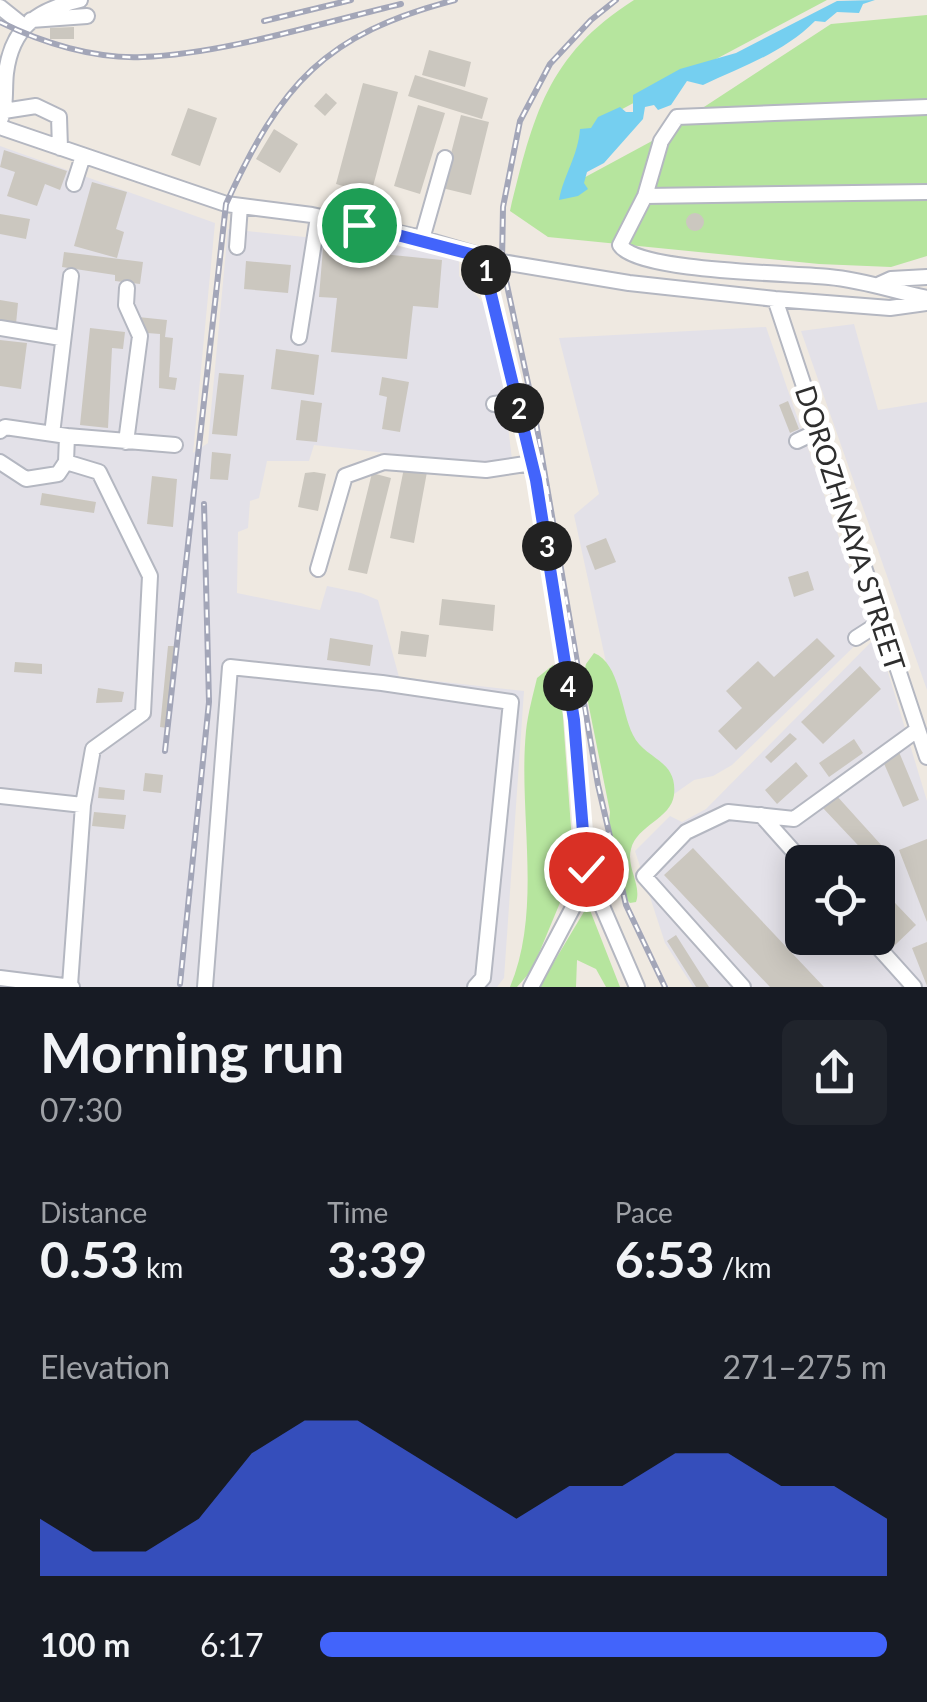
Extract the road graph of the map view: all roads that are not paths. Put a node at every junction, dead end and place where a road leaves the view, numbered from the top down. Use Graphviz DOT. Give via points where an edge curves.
graph roads {
  1 [pos="80,0"];
  2 [pos="0,7"];
  3 [pos="88,16"];
  4 [pos="28,24"];
  5 [pos="0,33"];
  6 [pos="16,42"];
  7 [pos="5,58"];
  8 [pos="927,107"];
  9 [pos="1,120"];
  10 [pos="78,134"];
  11 [pos="103,143"];
  12 [pos="78,154"];
  13 [pos="444,158"];
  14 [pos="74,184"];
  15 [pos="927,192"];
  16 [pos="645,196"];
  17 [pos="240,206"];
  18 [pos="318,217"];
  19 [pos="422,238"];
  20 [pos="237,247"];
  21 [pos="482,257"];
  22 [pos="70,276"];
  23 [pos="927,277"];
  24 [pos="879,284"];
  25 [pos="127,288"];
  26 [pos="774,298"];
  27 [pos="927,300"];
  28 [pos="0,328"];
  29 [pos="300,336"];
  30 [pos="61,338"];
  31 [pos="517,401"];
  32 [pos="494,404"];
  33 [pos="0,431"];
  34 [pos="818,431"];
  35 [pos="60,435"];
  36 [pos="797,441"];
  37 [pos="126,442"];
  38 [pos="175,445"];
  39 [pos="0,462"];
  40 [pos="66,462"];
  41 [pos="532,464"];
  42 [pos="858,552"];
  43 [pos="841,558"];
  44 [pos="318,569"];
  45 [pos="882,622"];
  46 [pos="856,638"];
  47 [pos="918,730"];
  48 [pos="927,757"];
  49 [pos="0,796"];
  50 [pos="83,805"];
  51 [pos="760,815"];
  52 [pos="787,845"];
  53 [pos="586,869"];
  54 [pos="885,955"];
  55 [pos="0,978"];
  56 [pos="71,986"];
  57 [pos="205,987"];
  58 [pos="475,987"];
  59 [pos="531,987"];
  60 [pos="637,987"];
  61 [pos="742,987"];
  62 [pos="914,987"];
  1 -- 4 [label="street" via="43,9"];
  2 -- 4 [label="street"];
  3 -- 4 [label="street"];
  4 -- 6 [label="street"];
  5 -- 6 [label="street"];
  6 -- 7 [label="street"];
  7 -- 9 [label="street"];
  8 -- 16 [label="street" via="677,117 661,142"];
  9 -- 12 [label="street"];
  9 -- 12 [label="street" via="36,106 60,116"];
  10 -- 12 [label="street"];
  11 -- 12 [label="street"];
  12 -- 14 [label="street"];
  12 -- 17 [label="street"];
  13 -- 19 [label="street"];
  15 -- 16 [label="street"];
  16 -- 24 [label="street" via="620,245 636,258"];
  17 -- 18 [label="street"];
  17 -- 20 [label="street"];
  18 -- 19 [label="street"];
  18 -- 29 [label="street"];
  19 -- 21 [label="street"];
  21 -- 26 [label="street" via="629,283"];
  21 -- 31 [label="street"];
  22 -- 30 [label="street"];
  23 -- 24 [label="street"];
  24 -- 27 [label="street"];
  25 -- 37 [label="street" via="126,305 140,336"];
  26 -- 27 [label="street" via="890,308"];
  26 -- 34 [label="street, DOROZHNAYA STREET"];
  28 -- 30 [label="street"];
  30 -- 35 [label="street"];
  31 -- 32 [label="street"];
  31 -- 41 [label="street"];
  33 -- 35 [label="street"];
  34 -- 36 [label="street"];
  34 -- 42 [label="street, DOROZHNAYA STREET"];
  35 -- 37 [label="street"];
  35 -- 40 [label="street"];
  37 -- 38 [label="street"];
  39 -- 40 [label="street" via="26,479 58,474"];
  40 -- 50 [label="street" via="99,472 150,576 144,713 93,749"];
  41 -- 44 [label="street" via="486,470 384,462 345,476"];
  41 -- 53 [label="street" via="574,720"];
  42 -- 43 [label="street"];
  42 -- 45 [label="street, DOROZHNAYA STREET"];
  45 -- 46 [label="street"];
  45 -- 47 [label="street, DOROZHNAYA STREET"];
  47 -- 48 [label="street, DOROZHNAYA STREET"];
  47 -- 51 [label="street" via="794,819"];
  49 -- 50 [label="street"];
  50 -- 56 [label="street"];
  51 -- 52 [label="street"];
  51 -- 61 [label="street" via="728,812 686,832 644,876"];
  53 -- 59 [label="street" via="579,896"];
  53 -- 60 [label="street"];
  54 -- 62 [label="street"];
  55 -- 56 [label="street"];
  57 -- 58 [label="street" via="230,667 511,702 483,978"];
}
